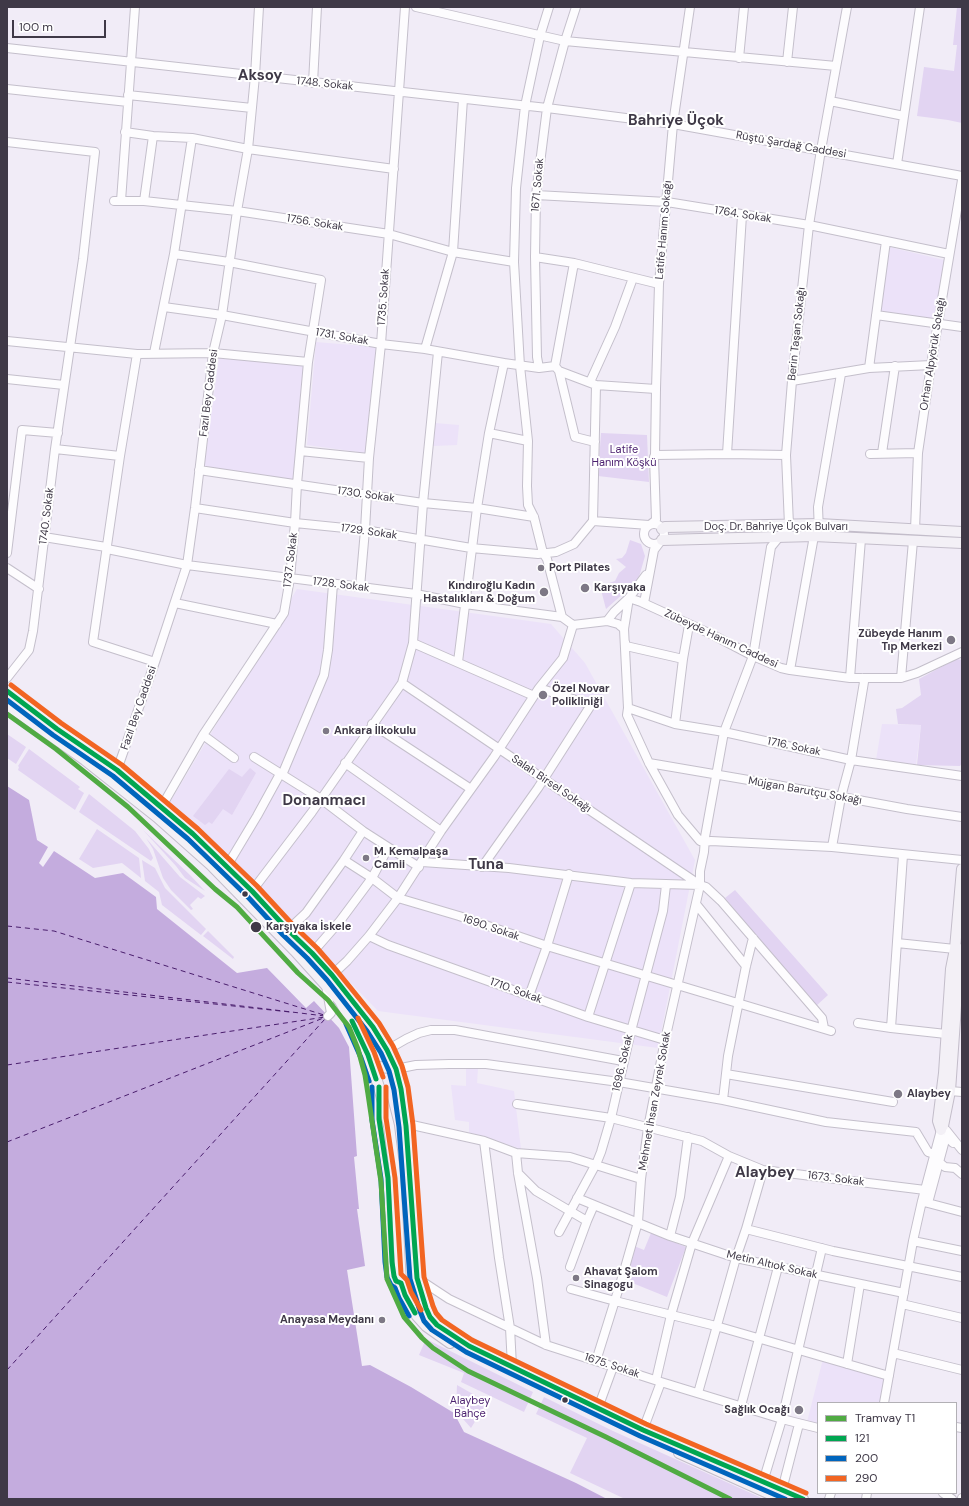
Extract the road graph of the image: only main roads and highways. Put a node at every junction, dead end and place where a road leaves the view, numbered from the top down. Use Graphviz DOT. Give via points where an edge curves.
graph roads {
  1 [pos="661,528"];
  2 [pos="962,532"];
  3 [pos="661,541"];
  4 [pos="962,543"];
  5 [pos="11,694"];
  6 [pos="7,706"];
  7 [pos="962,869"];
  8 [pos="962,924"];
  9 [pos="959,950"];
  10 [pos="959,1015"];
  11 [pos="396,1069"];
  12 [pos="375,1076"];
  13 [pos="417,1278"];
  14 [pos="401,1283"];
  15 [pos="782,1494"];
  16 [pos="803,1499"];
  1 -- 2 [label="main road, Doç. Dr. Bahriye Üçok Bulvarı" via="819,524"];
  3 -- 4 [label="main road, Doç. Dr. Bahriye Üçok Bulvarı" via="818,536"];
  5 -- 6 [label="main road"];
  5 -- 11 [label="main road" via="118,770 162,806 227,866 332,975 373,1027"];
  6 -- 12 [label="main road" via="86,760 157,817 211,865 296,951 340,1001 360,1038"];
  7 -- 9 [label="main road"];
  8 -- 9 [label="main road"];
  9 -- 10 [label="main road"];
  9 -- 10 [label="main road" via="951,969 938,1121 941,1130 950,1091"];
  11 -- 12 [label="main road" via="382,1067"];
  11 -- 13 [label="main road" via="406,1126"];
  12 -- 14 [label="main road" via="389,1126 392,1148"];
  13 -- 14 [label="main road" via="414,1286"];
  13 -- 15 [label="main road" via="430,1317 446,1332 642,1430 763,1482"];
  14 -- 15 [label="main road" via="404,1294 417,1316 426,1326 453,1344 722,1473"];
  15 -- 16 [label="main road"];
}
